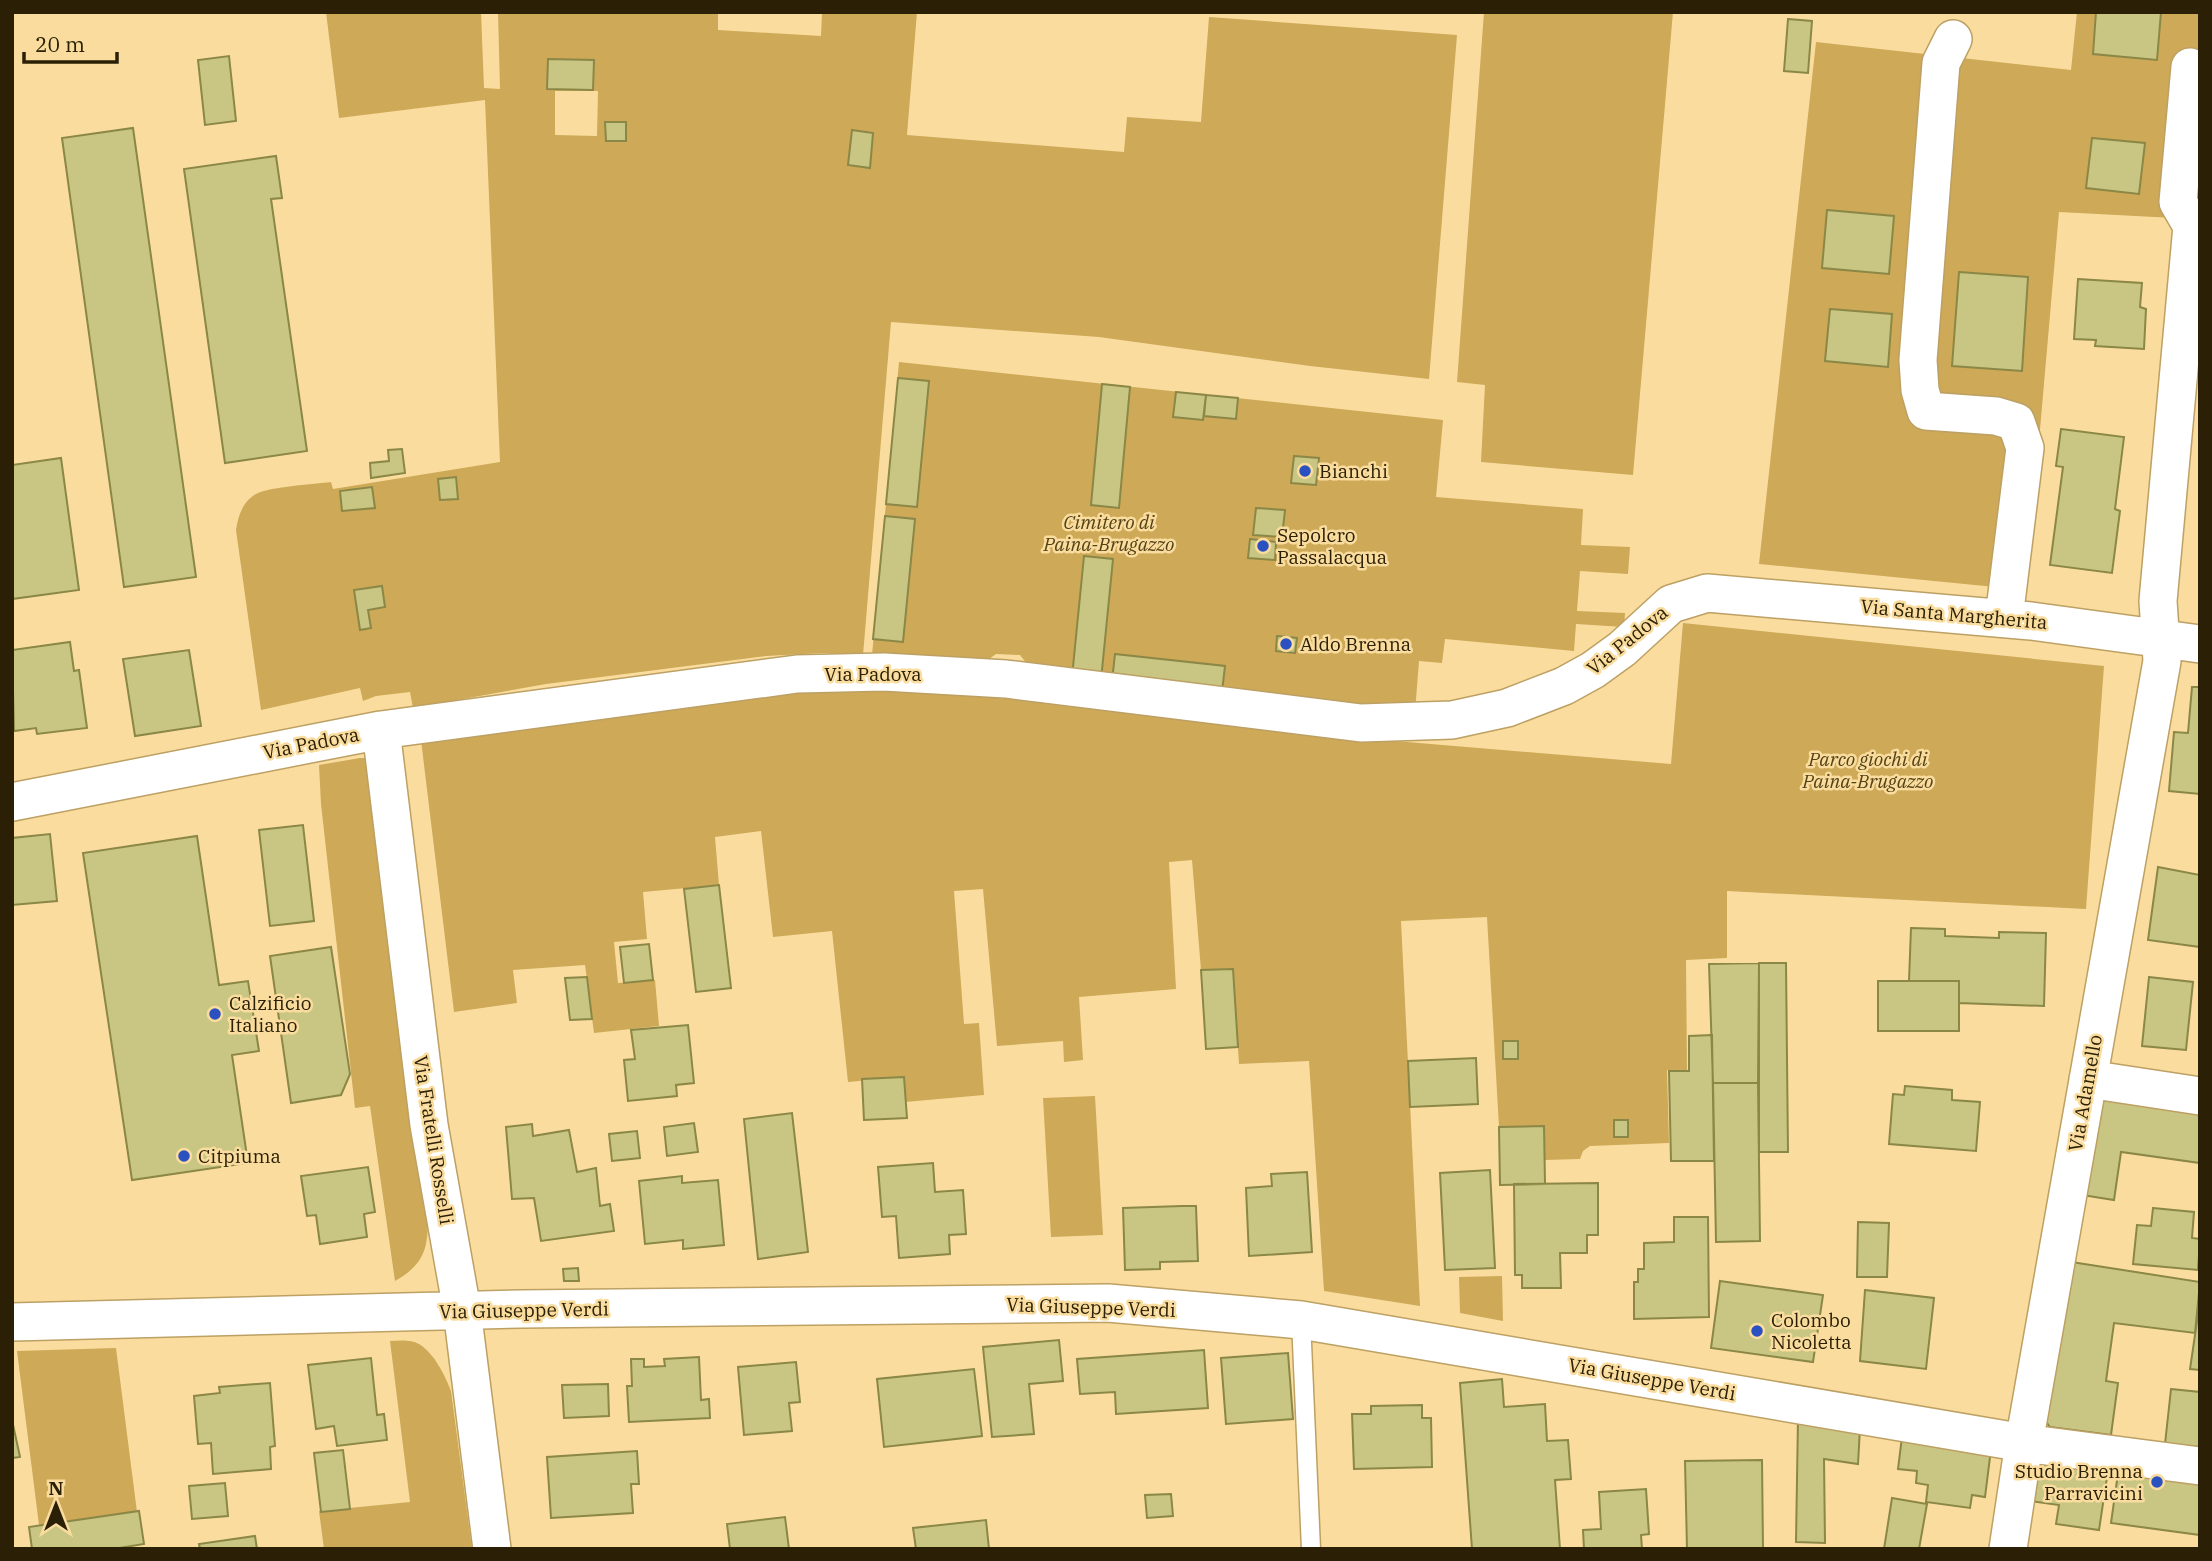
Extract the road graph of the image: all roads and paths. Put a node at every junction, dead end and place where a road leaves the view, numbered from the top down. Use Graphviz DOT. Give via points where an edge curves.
graph roads {
  1 [pos="1953,38"];
  2 [pos="2190,67"];
  3 [pos="1707,593"];
  4 [pos="2004,618"];
  5 [pos="2159,639"];
  6 [pos="2200,643"];
  7 [pos="382,730"];
  8 [pos="12,802"];
  9 [pos="2088,1079"];
  10 [pos="2200,1096"];
  11 [pos="462,1310"];
  12 [pos="1301,1320"];
  13 [pos="12,1322"];
  14 [pos="2024,1443"];
  15 [pos="2200,1466"];
  16 [pos="492,1549"];
  17 [pos="1311,1549"];
  18 [pos="2008,1549"];
  1 -- 4 [label="street" via="1941,63 1918,360 1920,390 1926,411 1996,416 2016,422 2025,448"];
  2 -- 5 [label="street, Via Adamello" via="2178,202 2192,226 2190,265 2158,601"];
  3 -- 4 [label="street, Via Santa Margherita"];
  3 -- 7 [label="street, Via Padova" via="1671,604 1622,649 1564,686 1507,708 1452,720 1361,723 1006,679 884,672 797,674"];
  4 -- 5 [label="street, Via Santa Margherita"];
  5 -- 6 [label="street, Via Santa Margherita"];
  5 -- 9 [label="street, Via Adamello" via="2162,661"];
  7 -- 8 [label="street, Via Padova"];
  7 -- 11 [label="street, Via Fratelli Rosselli" via="429,1125"];
  9 -- 10 [label="street"];
  9 -- 14 [label="street, Via Adamello"];
  11 -- 12 [label="street, Via Giuseppe Verdi" via="1108,1303"];
  11 -- 13 [label="street, Via Giuseppe Verdi"];
  11 -- 16 [label="street, Via Fratelli Rosselli"];
  12 -- 14 [label="street, Via Giuseppe Verdi"];
  12 -- 17 [label="lane"];
  14 -- 15 [label="street, Via Giuseppe Verdi"];
  14 -- 18 [label="street, Via Adamello"];
}
